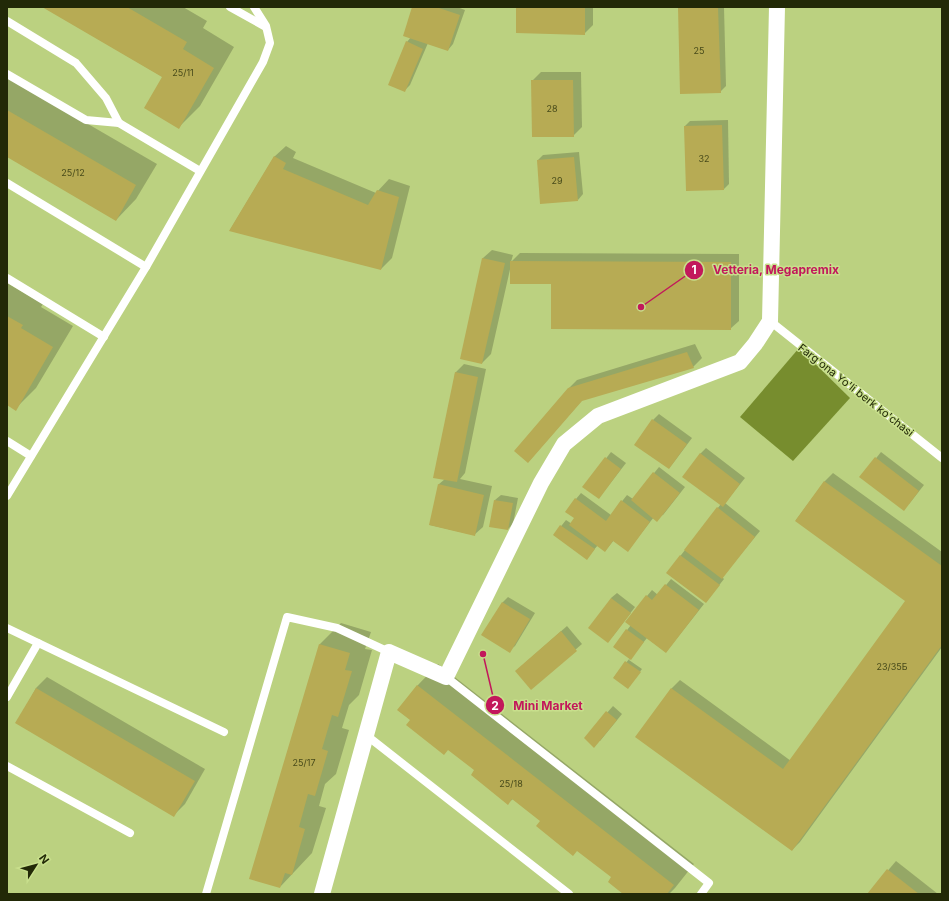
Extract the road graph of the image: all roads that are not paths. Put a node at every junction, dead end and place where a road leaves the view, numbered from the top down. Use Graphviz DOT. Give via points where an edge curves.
graph roads {
  1 [pos="230,7"];
  2 [pos="254,7"];
  3 [pos="777,7"];
  4 [pos="7,21"];
  5 [pos="266,26"];
  6 [pos="7,74"];
  7 [pos="119,123"];
  8 [pos="200,171"];
  9 [pos="7,183"];
  10 [pos="146,267"];
  11 [pos="7,278"];
  12 [pos="770,322"];
  13 [pos="104,337"];
  14 [pos="7,440"];
  15 [pos="32,456"];
  16 [pos="942,458"];
  17 [pos="7,496"];
  18 [pos="7,628"];
  19 [pos="38,642"];
  20 [pos="389,652"];
  21 [pos="446,677"];
  22 [pos="7,697"];
  23 [pos="224,732"];
  24 [pos="366,735"];
  25 [pos="7,766"];
  26 [pos="130,833"];
  27 [pos="206,894"];
  28 [pos="322,894"];
  29 [pos="568,894"];
  30 [pos="701,894"];
  1 -- 5 [label="lane"];
  2 -- 5 [label="lane"];
  3 -- 12 [label="street"];
  4 -- 7 [label="lane" via="76,63 106,98"];
  5 -- 8 [label="lane" via="270,43 263,62"];
  6 -- 7 [label="lane" via="86,120"];
  7 -- 8 [label="lane"];
  8 -- 10 [label="lane"];
  9 -- 10 [label="lane"];
  10 -- 13 [label="lane"];
  11 -- 13 [label="lane"];
  12 -- 16 [label="lane, Farg'ona Yo'li berk ko'chasi"];
  12 -- 21 [label="street" via="740,362 598,416 564,444 541,483"];
  13 -- 15 [label="lane"];
  14 -- 15 [label="lane"];
  15 -- 17 [label="lane"];
  18 -- 19 [label="lane"];
  19 -- 22 [label="lane"];
  19 -- 23 [label="lane"];
  20 -- 21 [label="street"];
  20 -- 24 [label="street"];
  20 -- 27 [label="lane" via="336,628 287,617"];
  21 -- 30 [label="lane" via="710,883"];
  24 -- 28 [label="street"];
  24 -- 29 [label="lane"];
  25 -- 26 [label="lane"];
}
